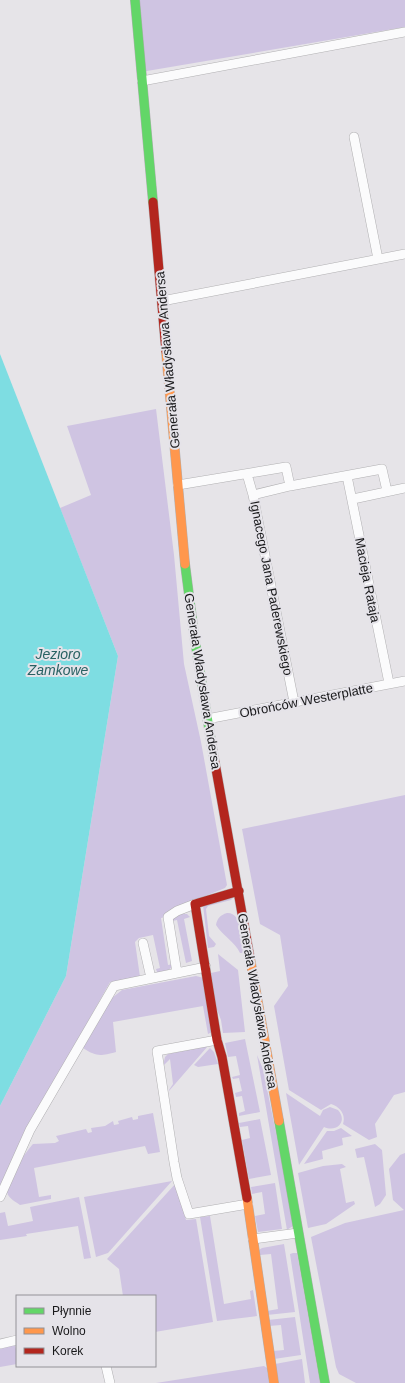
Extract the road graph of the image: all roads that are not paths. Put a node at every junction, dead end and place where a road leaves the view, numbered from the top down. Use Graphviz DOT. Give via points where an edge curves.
graph roads {
  1 [pos="135,0"];
  2 [pos="405,32"];
  3 [pos="142,81"];
  4 [pos="354,137"];
  5 [pos="405,254"];
  6 [pos="378,259"];
  7 [pos="162,301"];
  8 [pos="247,474"];
  9 [pos="347,476"];
  10 [pos="178,485"];
  11 [pos="290,486"];
  12 [pos="405,488"];
  13 [pos="387,492"];
  14 [pos="253,495"];
  15 [pos="353,499"];
  16 [pos="405,681"];
  17 [pos="389,683"];
  18 [pos="294,702"];
  19 [pos="207,719"];
  20 [pos="239,891"];
  21 [pos="195,904"];
  22 [pos="143,943"];
  23 [pos="206,967"];
  24 [pos="177,973"];
  25 [pos="151,978"];
  26 [pos="217,1040"];
  27 [pos="0,1197"];
  28 [pos="248,1204"];
  29 [pos="298,1233"];
  30 [pos="253,1239"];
  31 [pos="16,1340"];
  32 [pos="0,1344"];
  33 [pos="319,1356"];
  34 [pos="106,1367"];
  35 [pos="110,1383"];
  36 [pos="274,1383"];
  37 [pos="325,1383"];
  38 [pos="330,1383"];
  1 -- 3 [label="main road, Generała Władysława Andersa"];
  2 -- 3 [label="street"];
  3 -- 7 [label="main road, Generała Władysława Andersa"];
  4 -- 6 [label="street"];
  5 -- 6 [label="street"];
  6 -- 7 [label="street"];
  7 -- 10 [label="main road, Generała Władysława Andersa"];
  8 -- 10 [label="street"];
  8 -- 11 [label="street" via="286,467"];
  8 -- 14 [label="street, Ignacego Jana Paderewskiego"];
  9 -- 11 [label="street"];
  9 -- 13 [label="street" via="382,469"];
  9 -- 15 [label="street, Macieja Rataja"];
  10 -- 19 [label="main road, Generała Władysława Andersa" via="189,598"];
  11 -- 14 [label="street"];
  12 -- 13 [label="street"];
  13 -- 15 [label="street"];
  14 -- 18 [label="street, Ignacego Jana Paderewskiego"];
  15 -- 17 [label="street, Macieja Rataja"];
  16 -- 17 [label="street, Obrońców Westerplatte"];
  17 -- 18 [label="street, Obrońców Westerplatte"];
  18 -- 19 [label="street, Obrońców Westerplatte"];
  19 -- 20 [label="main road, Generała Władysława Andersa"];
  20 -- 21 [label="main road"];
  20 -- 29 [label="main road, Generała Władysława Andersa"];
  21 -- 23 [label="main road"];
  21 -- 24 [label="street" via="177,910 168,917"];
  22 -- 25 [label="street"];
  23 -- 24 [label="street"];
  23 -- 26 [label="main road"];
  24 -- 25 [label="street"];
  25 -- 27 [label="street" via="114,986 30,1130"];
  26 -- 28 [label="main road"];
  26 -- 28 [label="street" via="157,1050 177,1178 189,1214"];
  28 -- 30 [label="main road"];
  29 -- 30 [label="street"];
  29 -- 33 [label="main road, Generała Władysława Andersa"];
  30 -- 36 [label="main road"];
  31 -- 32 [label="street"];
  33 -- 37 [label="main road, Generała Władysława Andersa"];
  33 -- 38 [label="main road, Generała Władysława Andersa"];
  34 -- 35 [label="street"];
}
